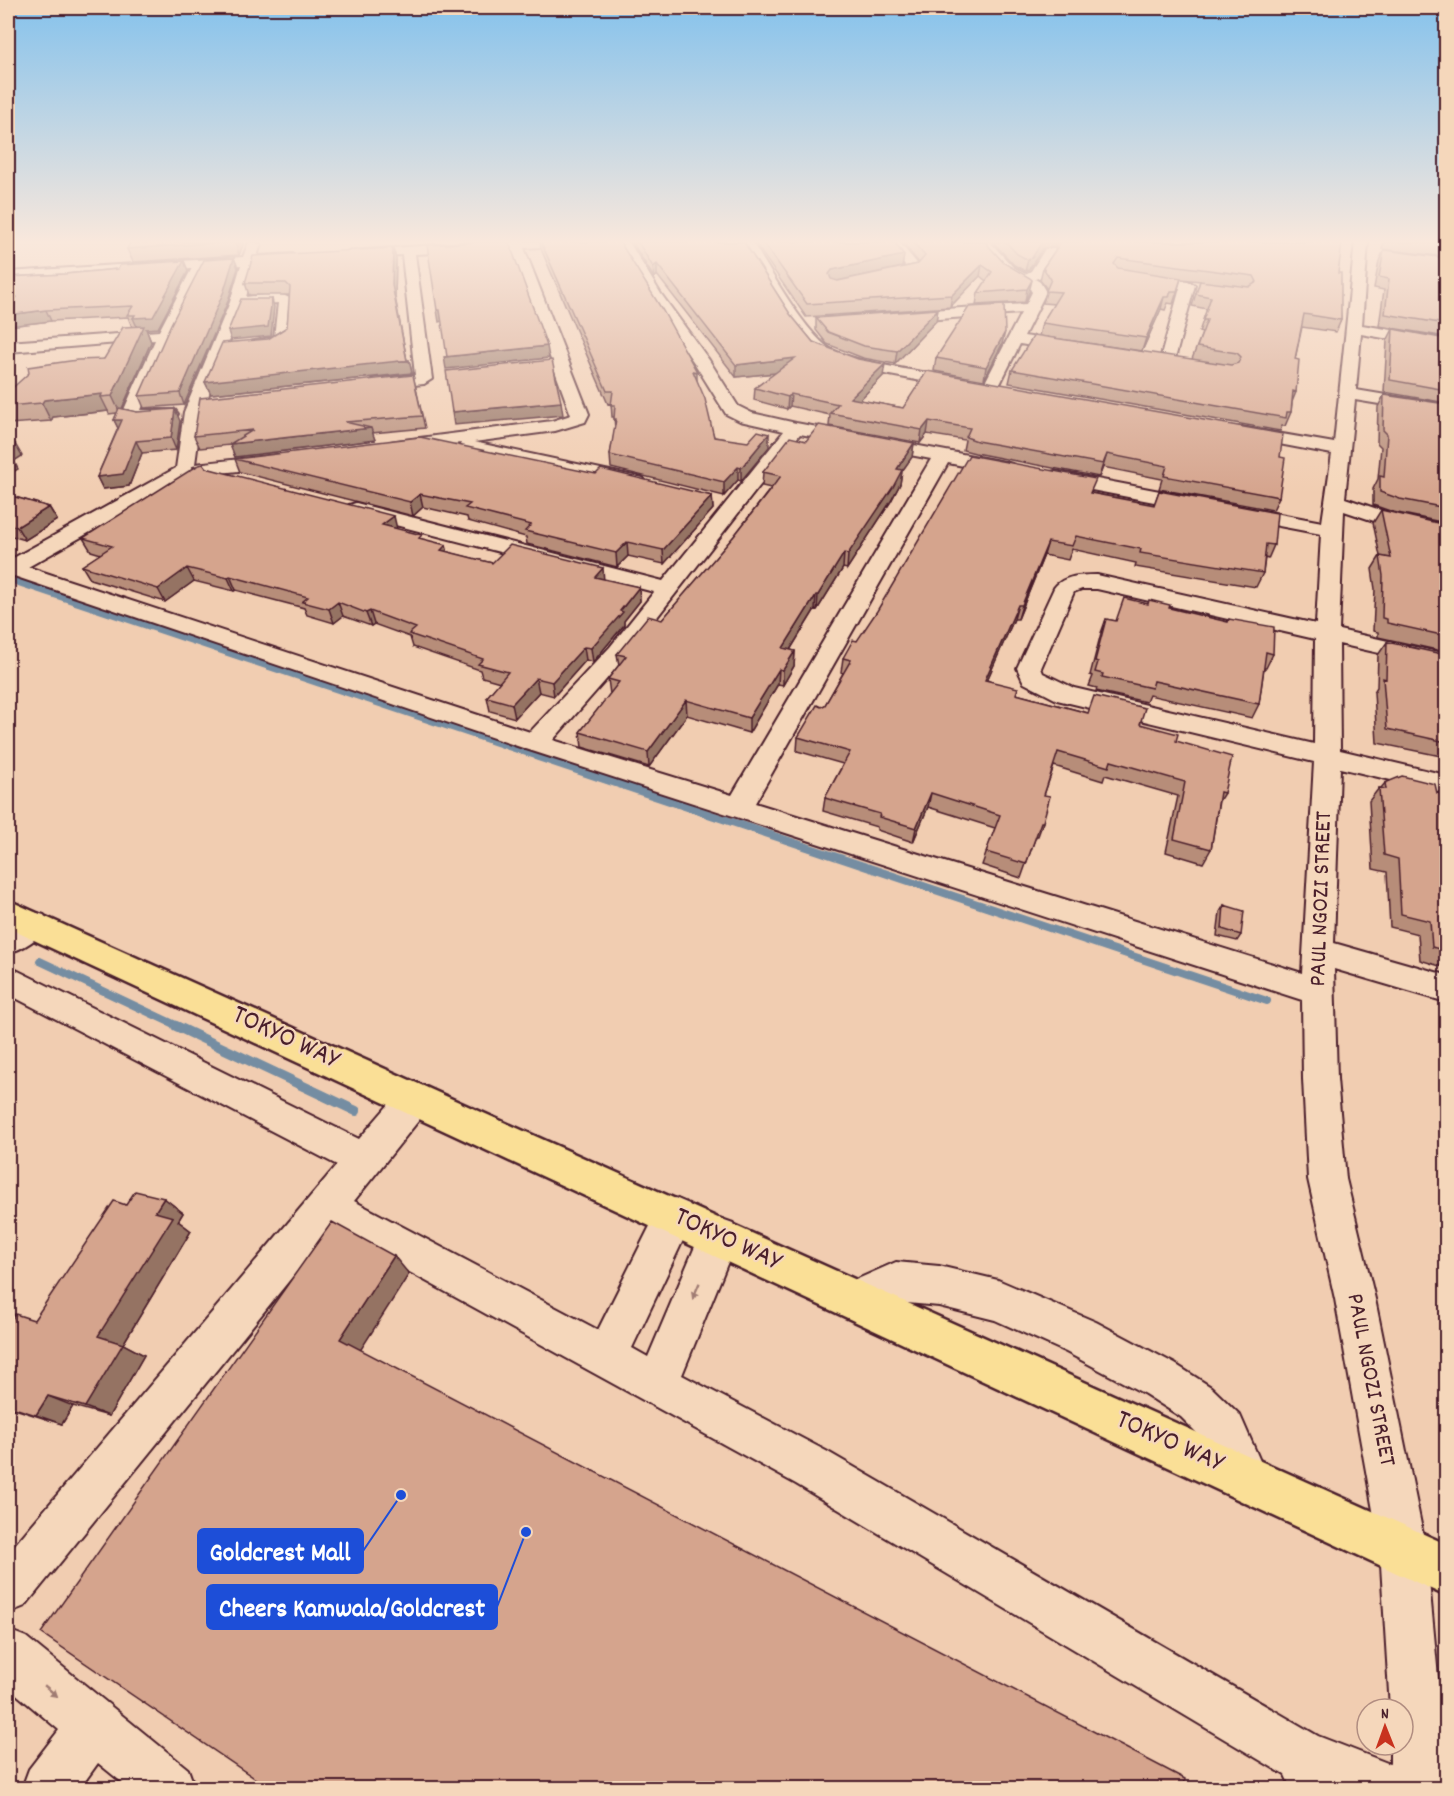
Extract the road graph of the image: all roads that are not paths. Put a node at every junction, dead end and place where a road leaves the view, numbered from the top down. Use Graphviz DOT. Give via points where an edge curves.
graph roads {
  1 [pos="169,326"];
  2 [pos="227,326"];
  3 [pos="282,326"];
  4 [pos="420,326"];
  5 [pos="543,326"];
  6 [pos="676,326"];
  7 [pos="801,326"];
  8 [pos="1022,326"];
  9 [pos="1180,326"];
  10 [pos="1353,328"];
  11 [pos="165,334"];
  12 [pos="1015,339"];
  13 [pos="1446,344"];
  14 [pos="8,347"];
  15 [pos="218,349"];
  16 [pos="1085,350"];
  17 [pos="1167,363"];
  18 [pos="355,386"];
  19 [pos="1347,394"];
  20 [pos="218,402"];
  21 [pos="194,408"];
  22 [pos="1446,410"];
  23 [pos="796,428"];
  24 [pos="1225,430"];
  25 [pos="439,440"];
  26 [pos="564,444"];
  27 [pos="380,448"];
  28 [pos="490,450"];
  29 [pos="1342,450"];
  30 [pos="942,456"];
  31 [pos="296,458"];
  32 [pos="193,471"];
  33 [pos="258,485"];
  34 [pos="656,487"];
  35 [pos="713,501"];
  36 [pos="338,505"];
  37 [pos="735,506"];
  38 [pos="1333,516"];
  39 [pos="1446,531"];
  40 [pos="9,567"];
  41 [pos="667,589"];
  42 [pos="1327,634"];
  43 [pos="1446,661"];
  44 [pos="535,743"];
  45 [pos="1327,756"];
  46 [pos="1446,784"];
  47 [pos="738,808"];
  48 [pos="16,926"];
  49 [pos="1318,951"];
  50 [pos="8,979"];
  51 [pos="1446,988"];
  52 [pos="1319,992"];
  53 [pos="415,1099"];
  54 [pos="364,1160"];
  55 [pos="326,1206"];
  56 [pos="675,1217"];
  57 [pos="718,1238"];
  58 [pos="856,1300"];
  59 [pos="606,1358"];
  60 [pos="657,1385"];
  61 [pos="1245,1477"];
  62 [pos="1403,1550"];
  63 [pos="1446,1570"];
  64 [pos="8,1589"];
  65 [pos="8,1655"];
  66 [pos="94,1726"];
  67 [pos="1310,1773"];
  68 [pos="48,1788"];
  69 [pos="169,1788"];
  70 [pos="1384,1788"];
  71 [pos="1417,1788"];
  1 -- 11 [label="street"];
  2 -- 15 [label="street"];
  3 -- 15 [label="street" via="281,339 272,344"];
  4 -- 18 [label="street" via="429,378"];
  5 -- 26 [label="street" via="556,365 580,414"];
  6 -- 23 [label="street" via="732,410"];
  7 -- 12 [label="street" via="820,349 858,364 996,389"];
  8 -- 12 [label="street"];
  9 -- 17 [label="street"];
  10 -- 13 [label="street"];
  10 -- 19 [label="street, PAUL NGOZI STREET"];
  11 -- 14 [label="street"];
  11 -- 21 [label="street" via="131,414"];
  12 -- 16 [label="street"];
  15 -- 21 [label="street"];
  19 -- 22 [label="street"];
  19 -- 29 [label="street, PAUL NGOZI STREET"];
  20 -- 21 [label="street"];
  21 -- 32 [label="street"];
  23 -- 30 [label="street"];
  23 -- 37 [label="street"];
  24 -- 29 [label="street"];
  25 -- 26 [label="street"];
  25 -- 27 [label="street"];
  25 -- 28 [label="street"];
  26 -- 28 [label="street"];
  26 -- 28 [label="street"];
  26 -- 34 [label="street"];
  29 -- 38 [label="street, PAUL NGOZI STREET"];
  30 -- 38 [label="street" via="1031,473"];
  30 -- 47 [label="street"];
  31 -- 32 [label="street"];
  32 -- 33 [label="street"];
  32 -- 40 [label="street"];
  35 -- 37 [label="street"];
  36 -- 41 [label="street"];
  37 -- 41 [label="street"];
  38 -- 39 [label="street" via="1387,519"];
  38 -- 42 [label="street, PAUL NGOZI STREET"];
  40 -- 44 [label="street"];
  41 -- 44 [label="street" via="618,652"];
  42 -- 43 [label="street"];
  42 -- 45 [label="street, PAUL NGOZI STREET"];
  42 -- 45 [label="street" via="1123,586 1079,582 1065,588 1029,668 1033,678 1066,694"];
  44 -- 47 [label="street"];
  45 -- 46 [label="street"];
  45 -- 49 [label="street, PAUL NGOZI STREET"];
  47 -- 52 [label="street"];
  48 -- 53 [label="main road, TOKYO WAY"];
  49 -- 51 [label="street"];
  49 -- 52 [label="street, PAUL NGOZI STREET"];
  50 -- 54 [label="street"];
  52 -- 62 [label="street, PAUL NGOZI STREET" via="1327,1179 1355,1299"];
  53 -- 54 [label="street"];
  53 -- 56 [label="main road, TOKYO WAY"];
  54 -- 55 [label="street"];
  55 -- 59 [label="street"];
  55 -- 64 [label="street"];
  56 -- 57 [label="main road, TOKYO WAY"];
  56 -- 59 [label="street"];
  57 -- 58 [label="main road, TOKYO WAY"];
  57 -- 60 [label="street, one-way"];
  58 -- 61 [label="main road, TOKYO WAY"];
  58 -- 61 [label="street" via="896,1282 939,1286 998,1300 1081,1337 1196,1402 1225,1430"];
  59 -- 60 [label="street"];
  60 -- 67 [label="street" via="812,1468"];
  61 -- 62 [label="main road, TOKYO WAY"];
  62 -- 63 [label="main road, TOKYO WAY"];
  62 -- 71 [label="street, PAUL NGOZI STREET"];
  65 -- 66 [label="street, one-way"];
  66 -- 68 [label="street"];
  66 -- 69 [label="street"];
  67 -- 70 [label="street"];
}
